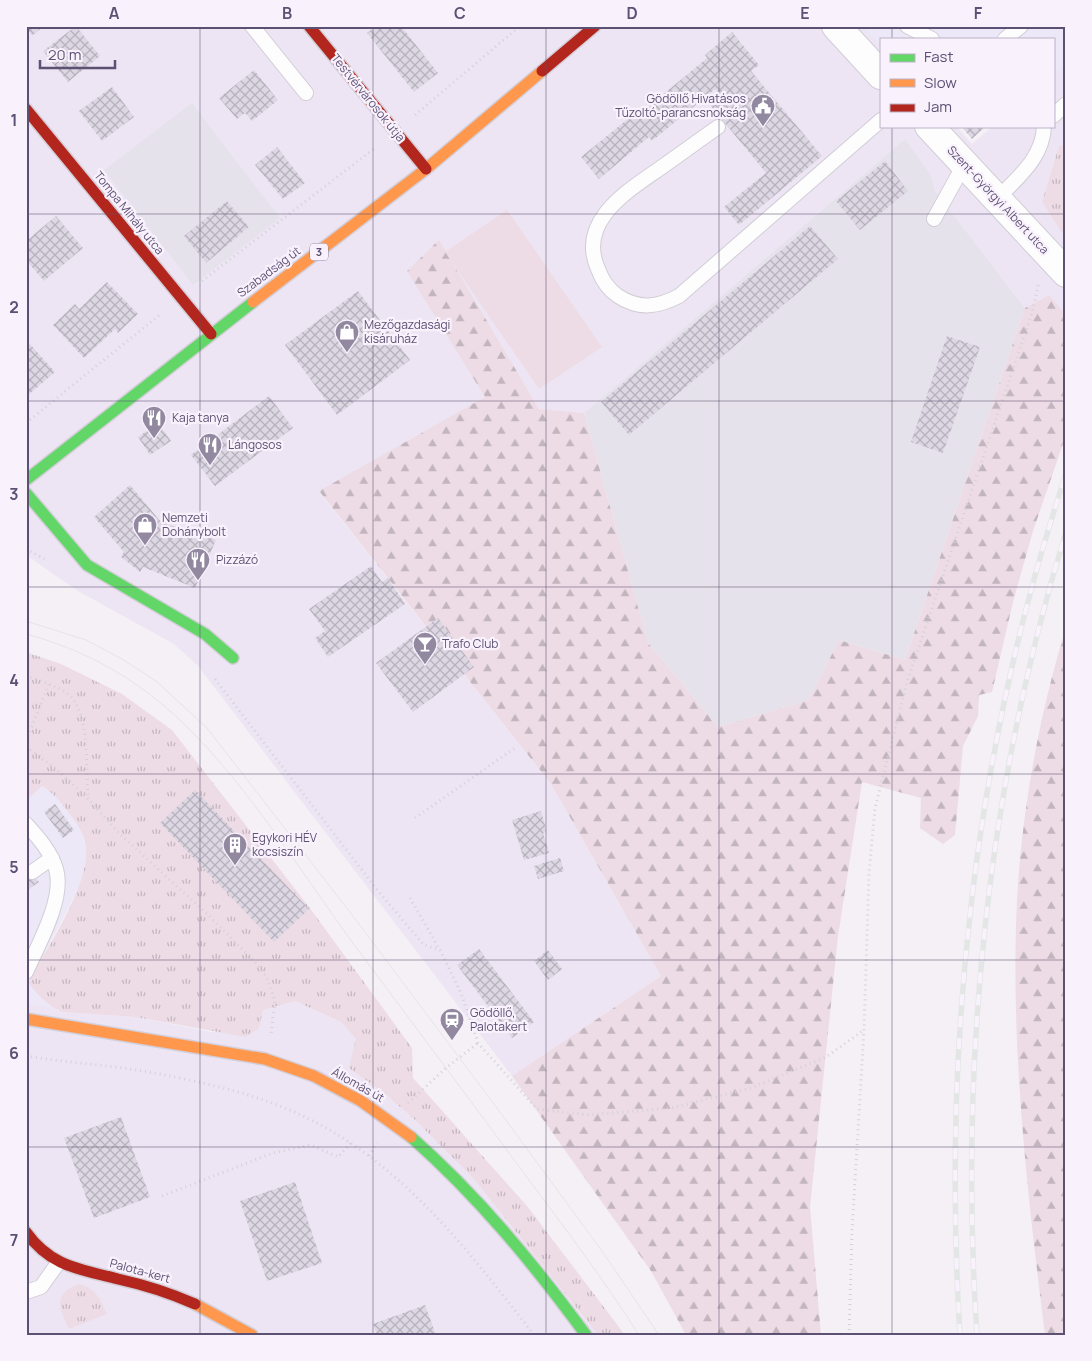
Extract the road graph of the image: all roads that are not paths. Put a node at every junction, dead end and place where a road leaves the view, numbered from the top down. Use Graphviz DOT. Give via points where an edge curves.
graph roads {
  1 [pos="252,26"];
  2 [pos="309,26"];
  3 [pos="595,26"];
  4 [pos="836,26"];
  5 [pos="907,26"];
  6 [pos="1021,26"];
  7 [pos="930,38"];
  8 [pos="1006,38"];
  9 [pos="880,74"];
  10 [pos="306,92"];
  11 [pos="1066,104"];
  12 [pos="26,109"];
  13 [pos="1054,115"];
  14 [pos="880,121"];
  15 [pos="718,127"];
  16 [pos="931,128"];
  17 [pos="1044,128"];
  18 [pos="965,163"];
  19 [pos="426,169"];
  20 [pos="998,199"];
  21 [pos="934,219"];
  22 [pos="1066,273"];
  23 [pos="211,334"];
  24 [pos="26,480"];
  25 [pos="26,493"];
  26 [pos="233,658"];
  27 [pos="26,824"];
  28 [pos="52,858"];
  29 [pos="32,872"];
  30 [pos="26,972"];
  31 [pos="26,1020"];
  32 [pos="26,1232"];
  33 [pos="58,1263"];
  34 [pos="26,1292"];
  35 [pos="252,1335"];
  36 [pos="586,1335"];
  1 -- 10 [label="lane"];
  2 -- 19 [label="main road, Testvérvárosok útja"];
  3 -- 19 [label="main road, Szabadság út / 3"];
  4 -- 9 [label="street"];
  5 -- 7 [label="lane"];
  6 -- 8 [label="lane"];
  11 -- 13 [label="lane"];
  12 -- 23 [label="main road, Tompa Mihály utca"];
  14 -- 15 [label="lane" via="679,296 665,303 647,306 626,301 608,286 594,262 594,235 601,220 624,193"];
  16 -- 18 [label="street, Szent-Györgyi Albert utca"];
  17 -- 20 [label="lane" via="1040,149"];
  18 -- 20 [label="street, Szent-Györgyi Albert utca"];
  18 -- 21 [label="lane"];
  19 -- 23 [label="main road, Szabadság út / 3"];
  20 -- 22 [label="street, Szent-Györgyi Albert utca"];
  23 -- 24 [label="main road, Szabadság út / 3"];
  25 -- 26 [label="main road" via="87,565 205,634"];
  27 -- 28 [label="lane"];
  28 -- 29 [label="lane"];
  28 -- 30 [label="lane" via="58,879 55,903"];
  31 -- 36 [label="main road, Állomás út" via="266,1059 340,1088 391,1120 424,1146 482,1205 539,1271"];
  32 -- 33 [label="main road, Palota-kert" via="38,1248"];
  33 -- 34 [label="lane" via="41,1287"];
  33 -- 35 [label="main road, Palota-kert" via="184,1298 224,1316"];
}
